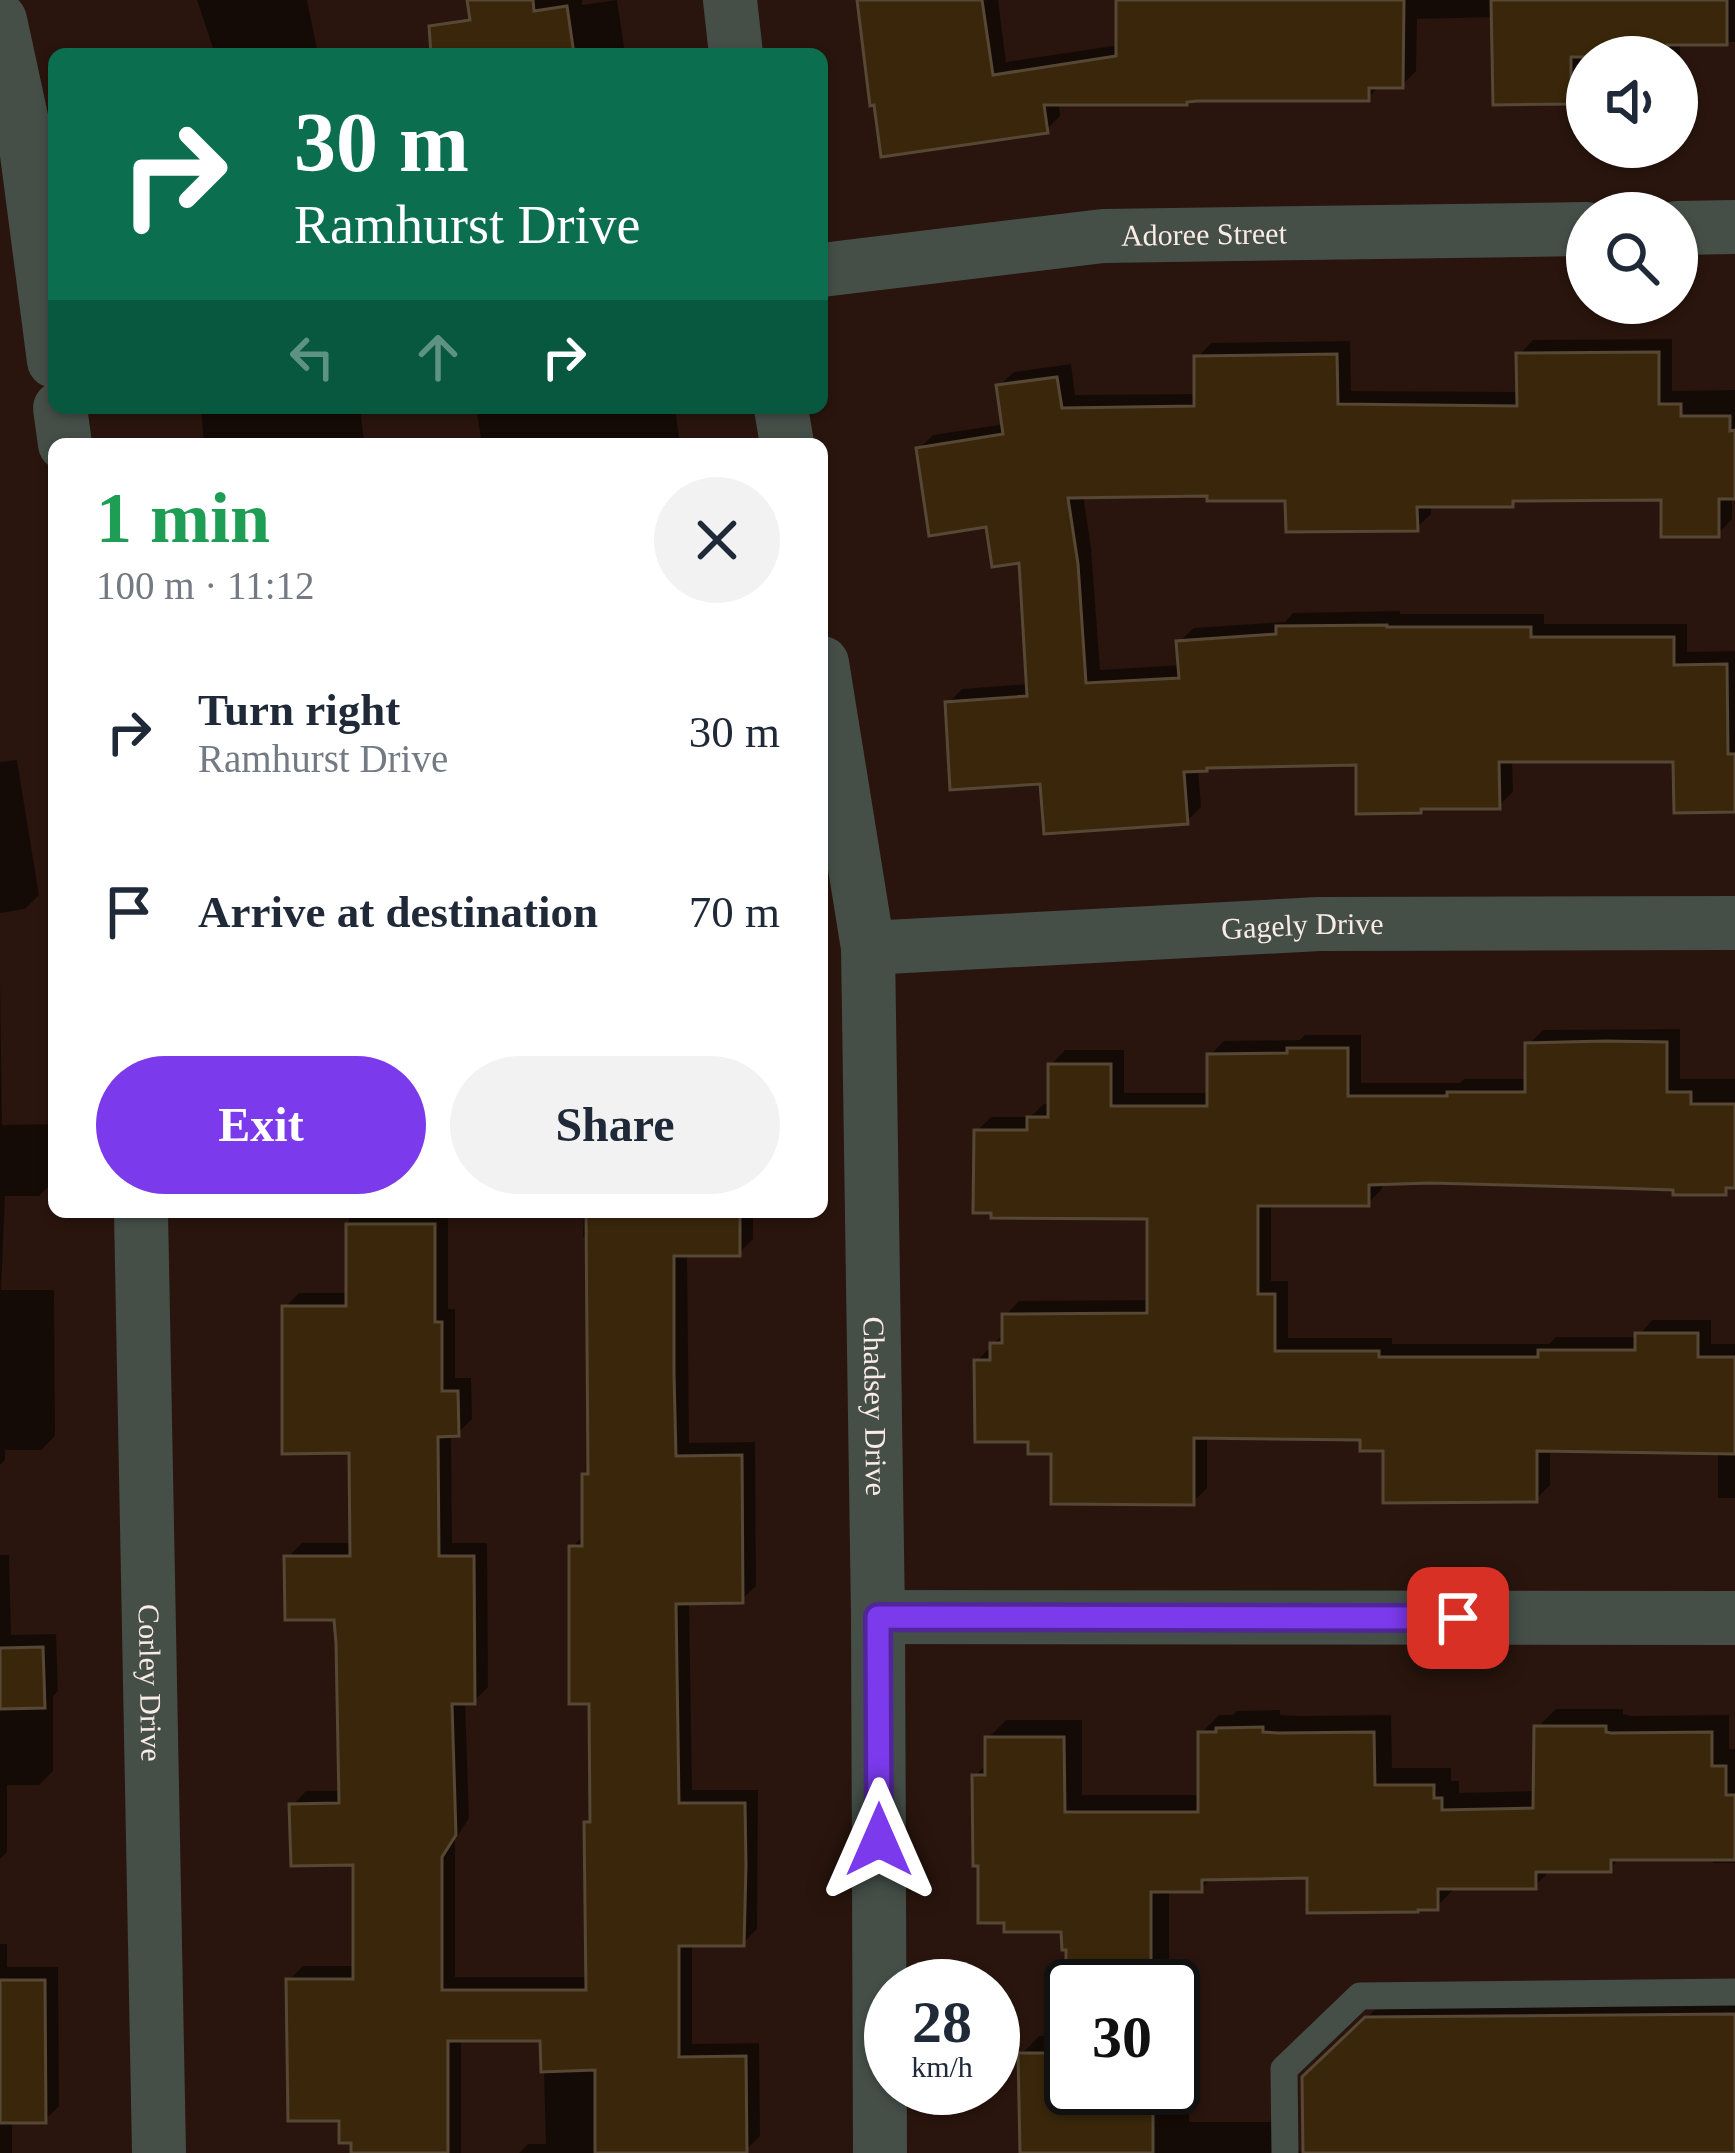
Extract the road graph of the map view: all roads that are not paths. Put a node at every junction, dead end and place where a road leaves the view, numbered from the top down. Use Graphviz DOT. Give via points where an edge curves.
graph roads {
  1 [pos="730,0"];
  2 [pos="0,20"];
  3 [pos="735,48"];
  4 [pos="1735,227"];
  5 [pos="1698,228"];
  6 [pos="1566,229"];
  7 [pos="828,270"];
  8 [pos="48,315"];
  9 [pos="828,700"];
  10 [pos="1735,922"];
  11 [pos="868,948"];
  12 [pos="141,1218"];
  13 [pos="878,1617"];
  14 [pos="1735,1618"];
  15 [pos="1735,1992"];
  16 [pos="159,2153"];
  17 [pos="880,2153"];
  18 [pos="1285,2153"];
  1 -- 3 [label="street"];
  2 -- 8 [label="street" via="24,130"];
  4 -- 5 [label="street"];
  6 -- 7 [label="street, Adoree Street" via="1103,236"];
  9 -- 11 [label="street, Chadsey Drive"];
  10 -- 11 [label="street, Gagely Drive" via="1319,924"];
  11 -- 13 [label="street, Chadsey Drive"];
  12 -- 16 [label="street, Corley Drive"];
  13 -- 14 [label="street"];
  13 -- 17 [label="street, Chadsey Drive"];
  15 -- 18 [label="lane" via="1360,1996 1284,2069"];
}
